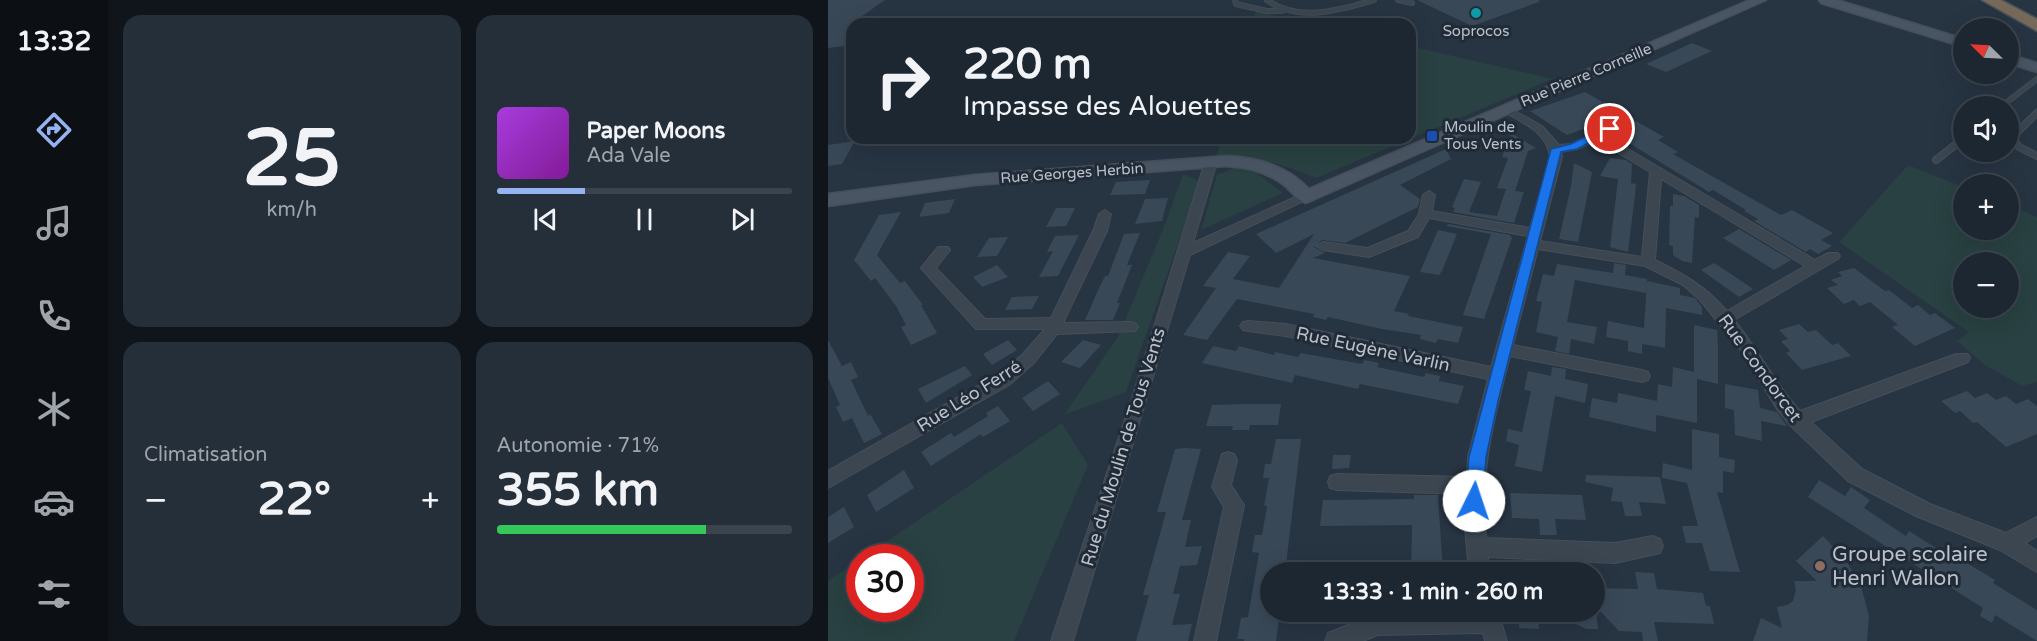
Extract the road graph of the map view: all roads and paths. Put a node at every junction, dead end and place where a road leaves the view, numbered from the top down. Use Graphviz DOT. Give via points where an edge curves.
graph roads {
  1 [pos="1234,0"];
  2 [pos="1267,0"];
  3 [pos="1374,0"];
  4 [pos="1398,0"];
  5 [pos="1760,0"];
  6 [pos="1825,0"];
  7 [pos="1990,0"];
  8 [pos="2005,0"];
  9 [pos="1412,3"];
  10 [pos="1286,11"];
  11 [pos="2037,17"];
  12 [pos="2037,26"];
  13 [pos="1953,41"];
  14 [pos="2019,62"];
  15 [pos="2037,68"];
  16 [pos="2037,79"];
  17 [pos="2027,87"];
  18 [pos="2037,90"];
  19 [pos="2015,96"];
  20 [pos="1506,109"];
  21 [pos="2037,113"];
  22 [pos="1623,124"];
  23 [pos="1596,135"];
  24 [pos="1953,147"];
  25 [pos="1556,149"];
  26 [pos="2037,156"];
  27 [pos="1936,160"];
  28 [pos="1211,162"];
  29 [pos="1656,171"];
  30 [pos="1430,195"];
  31 [pos="1306,197"];
  32 [pos="828,200"];
  33 [pos="1105,214"];
  34 [pos="1425,214"];
  35 [pos="1534,239"];
  36 [pos="1323,246"];
  37 [pos="943,250"];
  38 [pos="1182,253"];
  39 [pos="1833,256"];
  40 [pos="1648,262"];
  41 [pos="1815,266"];
  42 [pos="1725,319"];
  43 [pos="1054,326"];
  44 [pos="1248,326"];
  45 [pos="1130,327"];
  46 [pos="1505,349"];
  47 [pos="1962,358"];
  48 [pos="1497,375"];
  49 [pos="1642,376"];
  50 [pos="1796,420"];
  51 [pos="1228,460"];
  52 [pos="828,480"];
  53 [pos="1337,483"];
  54 [pos="1474,486"];
  55 [pos="2037,526"];
  56 [pos="2007,543"];
  57 [pos="1653,546"];
  58 [pos="1476,547"];
  59 [pos="1478,562"];
  60 [pos="2037,562"];
  61 [pos="1491,625"];
  62 [pos="1062,641"];
  63 [pos="1205,641"];
  64 [pos="1336,641"];
  1 -- 10 [label="lane" via="1246,8"];
  2 -- 10 [label="lane"];
  3 -- 10 [label="lane" via="1321,12"];
  4 -- 9 [label="lane"];
  5 -- 20 [label="street, Rue Pierre Corneille"];
  6 -- 13 [label="street"];
  7 -- 12 [label="highway"];
  8 -- 11 [label="highway"];
  14 -- 15 [label="street"];
  16 -- 17 [label="lane"];
  17 -- 18 [label="lane"];
  17 -- 19 [label="lane"];
  20 -- 25 [label="street" via="1548,136"];
  20 -- 31 [label="street, Rue Pierre Corneille"];
  21 -- 26 [label="lane" via="2012,137 2023,151"];
  22 -- 23 [label="street"];
  23 -- 25 [label="street" via="1573,147"];
  23 -- 29 [label="street"];
  24 -- 27 [label="lane"];
  25 -- 35 [label="street"];
  28 -- 31 [label="street, Rue Georges Herbin" via="1237,161 1270,169"];
  28 -- 32 [label="street, Rue Georges Herbin" via="975,180"];
  28 -- 38 [label="street, Rue du Moulin de Tous Vents"];
  29 -- 40 [label="street"];
  29 -- 41 [label="street"];
  30 -- 34 [label="street"];
  31 -- 38 [label="street, Rue Pierre Corneille"];
  33 -- 43 [label="street, Rue Léo Ferré"];
  34 -- 35 [label="street, Rue Condorcet"];
  34 -- 36 [label="street" via="1413,234 1369,253"];
  35 -- 40 [label="street, Rue Condorcet"];
  35 -- 46 [label="street"];
  37 -- 43 [label="street" via="928,268 981,325"];
  38 -- 62 [label="street, Rue du Moulin de Tous Vents"];
  39 -- 41 [label="street"];
  40 -- 42 [label="street, Rue Condorcet" via="1688,282"];
  41 -- 42 [label="street"];
  42 -- 50 [label="street, Rue Condorcet"];
  43 -- 45 [label="street"];
  43 -- 52 [label="street, Rue Léo Ferré" via="1028,359 1003,380"];
  44 -- 48 [label="street, Rue Eugène Varlin" via="1286,330"];
  46 -- 48 [label="street"];
  46 -- 49 [label="street"];
  47 -- 50 [label="street"];
  48 -- 54 [label="street"];
  50 -- 56 [label="street, Rue Condorcet" via="1856,475 1923,510"];
  51 -- 63 [label="street" via="1221,487 1234,506"];
  53 -- 54 [label="street"];
  54 -- 58 [label="street"];
  55 -- 56 [label="street"];
  56 -- 60 [label="street, Rue Condorcet"];
  57 -- 58 [label="street" via="1614,553"];
  58 -- 59 [label="street"];
  61 -- 64 [label="street" via="1378,624"];
}
